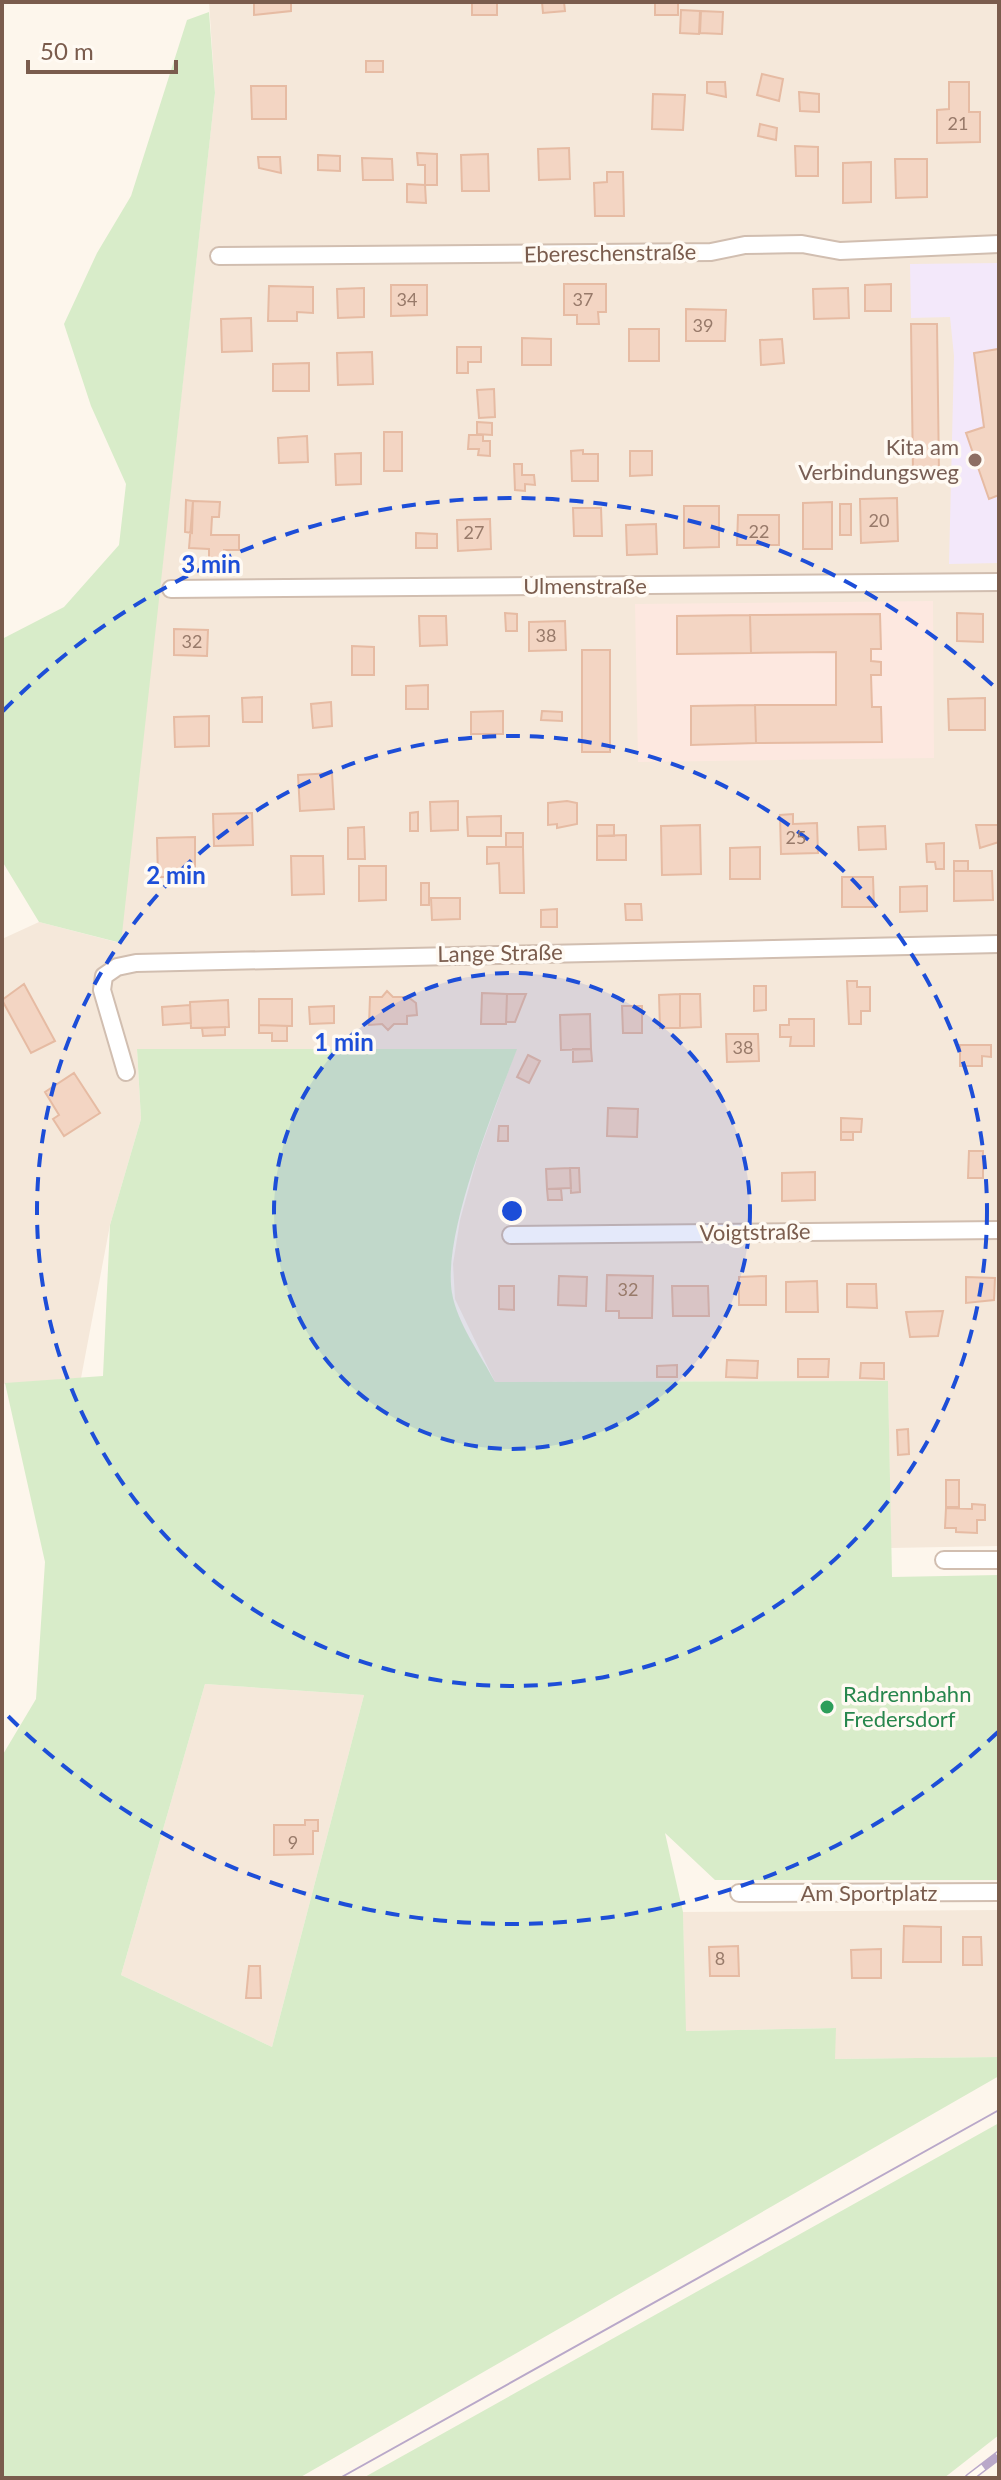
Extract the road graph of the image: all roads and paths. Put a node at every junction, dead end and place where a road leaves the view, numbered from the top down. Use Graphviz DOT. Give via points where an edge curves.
graph roads {
  1 [pos="999,244"];
  2 [pos="219,256"];
  3 [pos="999,582"];
  4 [pos="171,589"];
  5 [pos="999,944"];
  6 [pos="126,1072"];
  7 [pos="999,1230"];
  8 [pos="511,1235"];
  9 [pos="944,1560"];
  10 [pos="999,1560"];
  11 [pos="999,1892"];
  12 [pos="739,1893"];
  1 -- 2 [label="street, Ebereschenstraße" via="869,251 802,244 670,253"];
  3 -- 4 [label="street, Ulmenstraße"];
  5 -- 6 [label="street, Lange Straße" via="136,963 104,976 102,990"];
  7 -- 8 [label="street, Voigtstraße"];
  9 -- 10 [label="street"];
  11 -- 12 [label="street, Am Sportplatz"];
}
